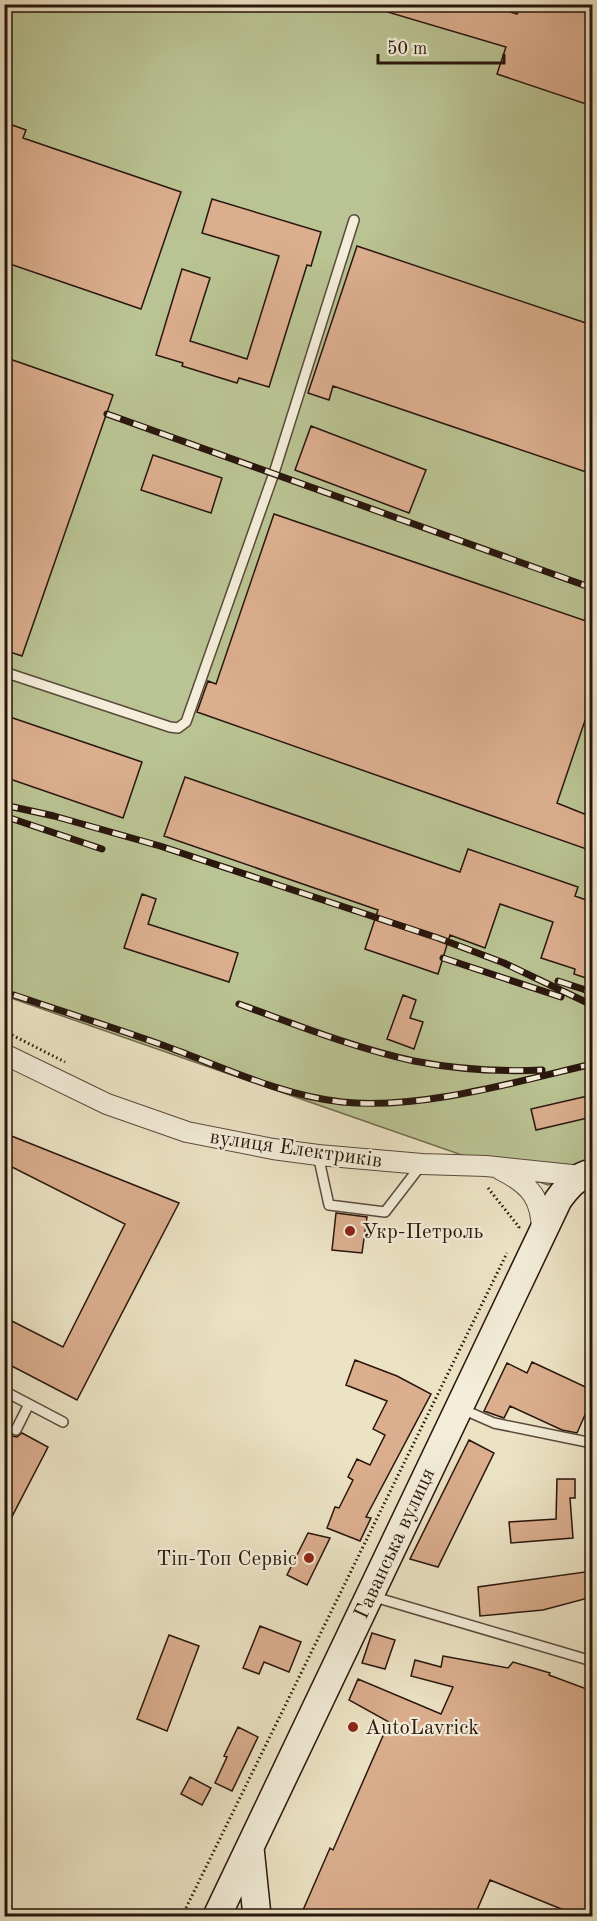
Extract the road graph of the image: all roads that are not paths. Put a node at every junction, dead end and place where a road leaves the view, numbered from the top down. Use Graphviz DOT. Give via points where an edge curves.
graph roads {
  1 [pos="354,220"];
  2 [pos="4,672"];
  3 [pos="4,1054"];
  4 [pos="318,1155"];
  5 [pos="422,1164"];
  6 [pos="496,1167"];
  7 [pos="587,1175"];
  8 [pos="542,1233"];
  9 [pos="4,1391"];
  10 [pos="29,1404"];
  11 [pos="458,1407"];
  12 [pos="63,1422"];
  13 [pos="16,1430"];
  14 [pos="592,1443"];
  15 [pos="369,1596"];
  16 [pos="592,1661"];
  17 [pos="250,1848"];
  18 [pos="217,1917"];
  19 [pos="258,1917"];
  1 -- 2 [label="lane" via="274,473 186,722 178,728 170,727"];
  3 -- 4 [label="street, вулиця Електриків" via="108,1104 187,1132"];
  4 -- 5 [label="street, вулиця Електриків"];
  4 -- 5 [label="lane" via="329,1205 385,1212"];
  5 -- 6 [label="street, вулиця Електриків"];
  6 -- 7 [label="street, вулиця Електриків"];
  6 -- 8 [label="street, вулиця Електриків" via="521,1181 532,1193 540,1210"];
  7 -- 8 [label="street, Гаванська вулиця" via="566,1189"];
  8 -- 11 [label="street, Гаванська вулиця"];
  9 -- 10 [label="lane"];
  10 -- 12 [label="lane"];
  10 -- 13 [label="lane"];
  11 -- 14 [label="lane" via="494,1424"];
  11 -- 15 [label="street, Гаванська вулиця"];
  15 -- 16 [label="lane"];
  15 -- 17 [label="street, Гаванська вулиця"];
  17 -- 18 [label="street, Гаванська вулиця"];
  17 -- 19 [label="street"];
}
